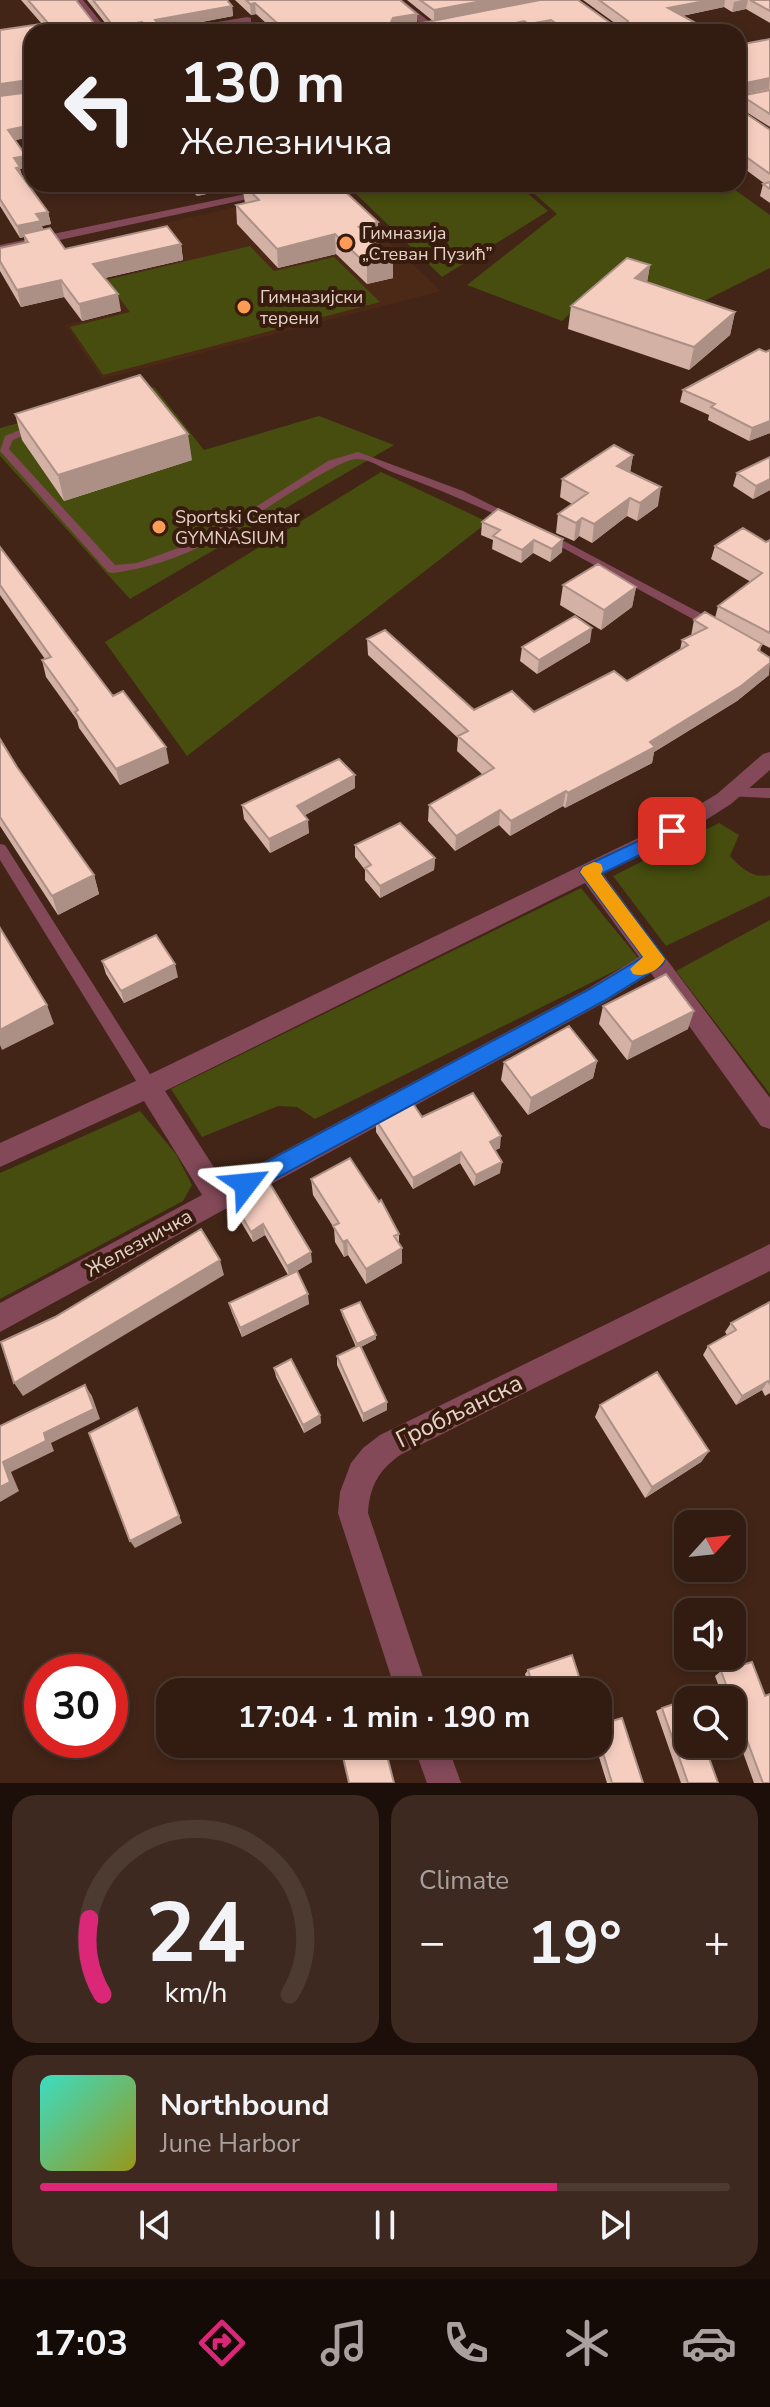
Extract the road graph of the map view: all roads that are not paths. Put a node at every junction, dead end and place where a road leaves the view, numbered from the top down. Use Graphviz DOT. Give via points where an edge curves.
graph roads {
  1 [pos="78,0"];
  2 [pos="396,0"];
  3 [pos="236,10"];
  4 [pos="247,20"];
  5 [pos="98,24"];
  6 [pos="219,24"];
  7 [pos="251,24"];
  8 [pos="427,24"];
  9 [pos="234,192"];
  10 [pos="273,192"];
  11 [pos="239,199"];
  12 [pos="1,247"];
  13 [pos="57,420"];
  14 [pos="528,526"];
  15 [pos="540,532"];
  16 [pos="722,630"];
  17 [pos="770,759"];
  18 [pos="731,793"];
  19 [pos="770,793"];
  20 [pos="0,849"];
  21 [pos="589,872"];
  22 [pos="655,959"];
  23 [pos="149,1087"];
  24 [pos="770,1118"];
  25 [pos="0,1155"];
  26 [pos="219,1199"];
  27 [pos="770,1257"];
  28 [pos="0,1318"];
  29 [pos="407,1678"];
  30 [pos="435,1758"];
  31 [pos="444,1783"];
  1 -- 5 [label="street"];
  2 -- 8 [label="street"];
  3 -- 4 [label="street"];
  4 -- 6 [label="street"];
  4 -- 7 [label="street"];
  9 -- 11 [label="street"];
  10 -- 11 [label="street"];
  11 -- 12 [label="street"];
  13 -- 14 [label="lane" via="9,438 4,449 112,569 175,556 353,455 459,493"];
  15 -- 16 [label="lane"];
  17 -- 18 [label="street"];
  18 -- 19 [label="lane"];
  18 -- 21 [label="street" via="672,831"];
  20 -- 23 [label="lane"];
  21 -- 22 [label="street"];
  21 -- 23 [label="street"];
  22 -- 24 [label="street"];
  22 -- 26 [label="street, Железничка"];
  23 -- 25 [label="street"];
  23 -- 26 [label="street"];
  26 -- 28 [label="street, Железничка"];
  27 -- 29 [label="street, Гробљанска" via="390,1445 366,1465 353,1496 353,1513"];
  30 -- 31 [label="street"];
}
